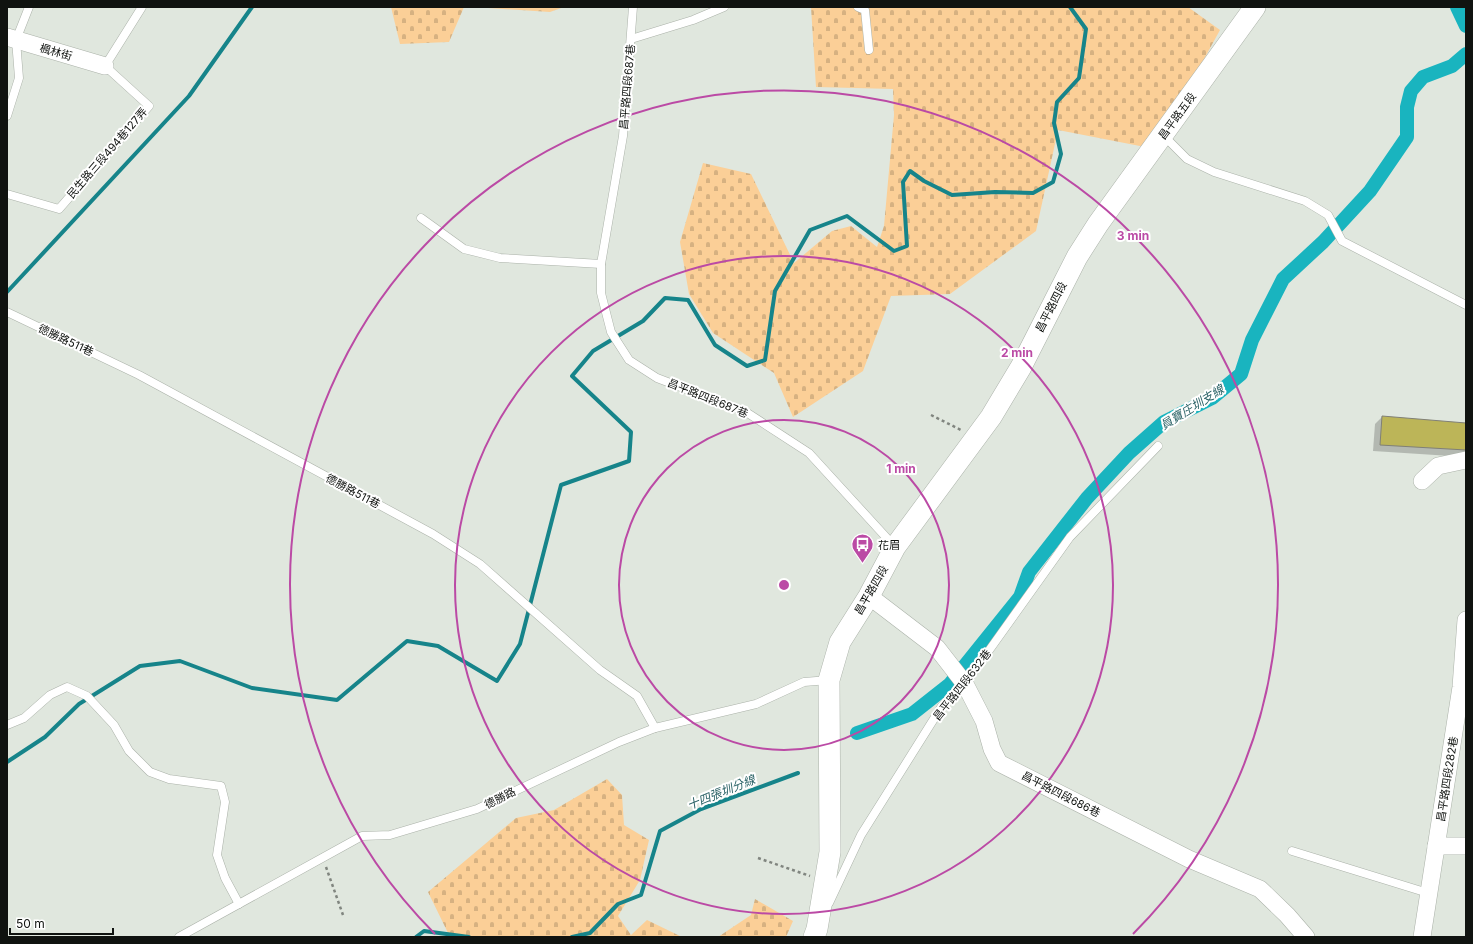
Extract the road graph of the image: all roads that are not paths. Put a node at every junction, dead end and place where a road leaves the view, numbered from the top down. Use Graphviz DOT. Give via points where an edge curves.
graph roads {
  1 [pos="29,7"];
  2 [pos="142,7"];
  3 [pos="633,7"];
  4 [pos="724,7"];
  5 [pos="858,7"];
  6 [pos="1255,7"];
  7 [pos="12,39"];
  8 [pos="631,39"];
  9 [pos="869,50"];
  10 [pos="105,66"];
  11 [pos="7,116"];
  12 [pos="1163,135"];
  13 [pos="7,194"];
  14 [pos="421,218"];
  15 [pos="1098,224"];
  16 [pos="601,264"];
  17 [pos="1466,305"];
  18 [pos="7,312"];
  19 [pos="1158,446"];
  20 [pos="1466,460"];
  21 [pos="1422,481"];
  22 [pos="895,547"];
  23 [pos="869,596"];
  24 [pos="1466,620"];
  25 [pos="829,680"];
  26 [pos="965,684"];
  27 [pos="7,725"];
  28 [pos="655,728"];
  29 [pos="1436,846"];
  30 [pos="1466,846"];
  31 [pos="1292,851"];
  32 [pos="1428,893"];
  33 [pos="239,904"];
  34 [pos="816,933"];
  35 [pos="180,937"];
  36 [pos="1306,937"];
  37 [pos="1422,937"];
  1 -- 7 [label="lane"];
  2 -- 10 [label="lane"];
  3 -- 8 [label="lane, 昌平路四段687巷"];
  4 -- 8 [label="lane" via="694,20"];
  5 -- 9 [label="lane" via="865,10"];
  6 -- 12 [label="street, 昌平路五段"];
  7 -- 10 [label="street, 楓林街"];
  7 -- 11 [label="lane" via="19,78"];
  8 -- 16 [label="lane, 昌平路四段687巷" via="622,136"];
  10 -- 13 [label="lane, 民生路三段494巷127弄" via="149,106 59,209"];
  12 -- 15 [label="street, 昌平路五段"];
  12 -- 17 [label="lane" via="1187,159 1214,172 1305,201 1328,215 1342,241"];
  14 -- 16 [label="lane" via="464,248 500,258"];
  15 -- 22 [label="street, 昌平路四段" via="1077,258 1021,367 976,438"];
  16 -- 22 [label="lane, 昌平路四段687巷" via="601,293 611,332 629,360 657,378 746,412 809,453"];
  18 -- 28 [label="lane, 德勝路511巷" via="139,374 433,534 480,564 600,670 637,696"];
  19 -- 26 [label="lane, 昌平路四段632巷" via="1070,537"];
  20 -- 21 [label="street" via="1438,466"];
  22 -- 23 [label="street, 昌平路四段"];
  23 -- 25 [label="street, 昌平路四段" via="840,642"];
  23 -- 26 [label="street, 昌平路四段686巷" via="937,648"];
  24 -- 29 [label="street, 昌平路四段282巷" via="1461,687"];
  25 -- 28 [label="lane, 德勝路" via="804,682 756,704"];
  25 -- 34 [label="street, 昌平路四段" via="830,852"];
  26 -- 34 [label="lane, 昌平路四段632巷" via="942,706 861,835"];
  26 -- 36 [label="street, 昌平路四段686巷" via="984,721 998,763 1189,859 1260,889"];
  27 -- 33 [label="lane" via="24,718 50,695 67,687 87,696 114,725 129,751 150,772 169,779 222,786 225,802 217,855 225,878"];
  28 -- 33 [label="lane, 德勝路" via="619,742 477,809 390,835 362,836"];
  29 -- 30 [label="street"];
  29 -- 32 [label="street, 昌平路四段282巷"];
  31 -- 32 [label="lane"];
  32 -- 37 [label="street, 昌平路四段282巷"];
  33 -- 35 [label="lane, 德勝路"];
}
